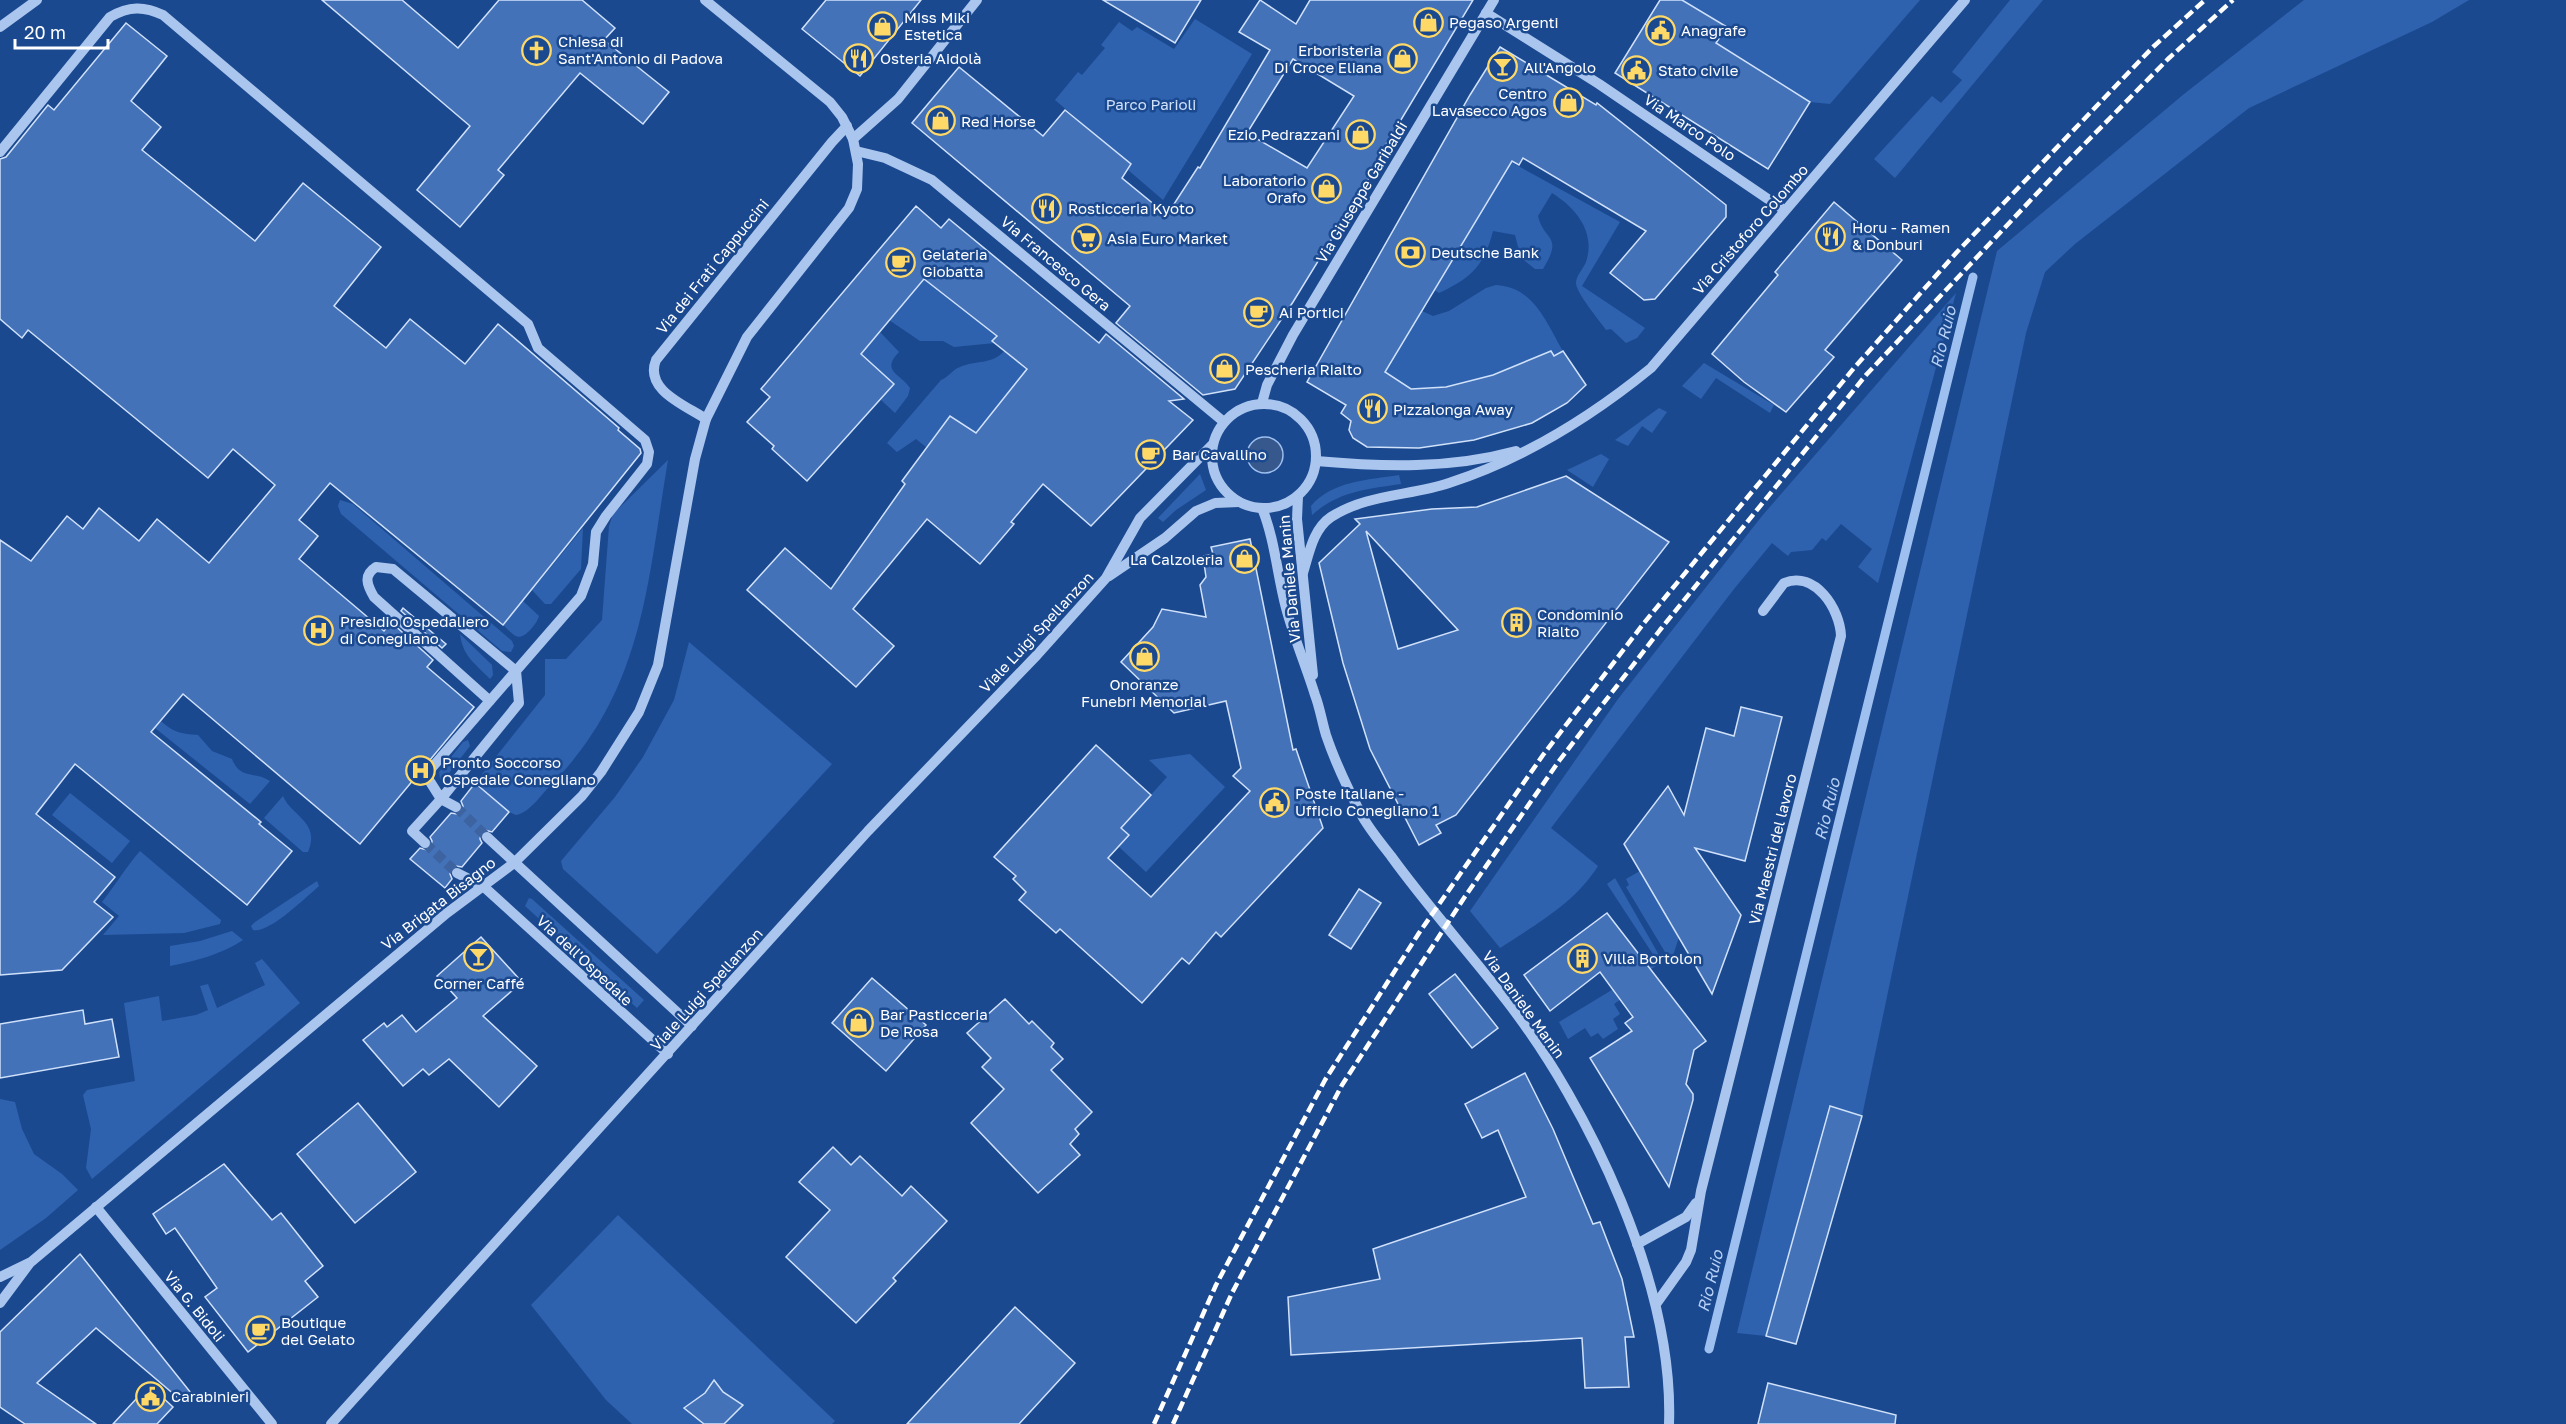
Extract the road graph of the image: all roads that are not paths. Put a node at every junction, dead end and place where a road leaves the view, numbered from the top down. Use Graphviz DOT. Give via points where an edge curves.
graph roads {
  1 [pos="37,0"];
  2 [pos="705,0"];
  3 [pos="977,0"];
  4 [pos="1494,0"];
  5 [pos="1965,0"];
  6 [pos="1486,13"];
  7 [pos="0,27"];
  8 [pos="848,126"];
  9 [pos="852,139"];
  10 [pos="856,151"];
  11 [pos="0,152"];
  12 [pos="1784,210"];
  13 [pos="1262,403"];
  14 [pos="706,419"];
  15 [pos="1224,422"];
  16 [pos="1212,445"];
  17 [pos="1531,446"];
  18 [pos="1316,461"];
  19 [pos="1298,496"];
  20 [pos="1239,502"];
  21 [pos="1262,508"];
  22 [pos="1303,573"];
  23 [pos="1106,578"];
  24 [pos="1763,611"];
  25 [pos="516,671"];
  26 [pos="1316,696"];
  27 [pos="490,701"];
  28 [pos="441,799"];
  29 [pos="456,807"];
  30 [pos="487,837"];
  31 [pos="425,843"];
  32 [pos="514,863"];
  33 [pos="457,873"];
  34 [pos="483,886"];
  35 [pos="692,1026"];
  36 [pos="668,1054"];
  37 [pos="1701,1191"];
  38 [pos="96,1207"];
  39 [pos="1637,1244"];
  40 [pos="31,1262"];
  41 [pos="0,1277"];
  42 [pos="0,1303"];
  43 [pos="1656,1304"];
  44 [pos="272,1424"];
  45 [pos="331,1424"];
  46 [pos="1669,1424"];
  1 -- 7 [label="street"];
  2 -- 8 [label="street" via="830,102"];
  3 -- 9 [label="street" via="898,99"];
  4 -- 6 [label="street, Via Giuseppe Garibaldi"];
  5 -- 12 [label="street, Via Cristoforo Colombo"];
  6 -- 12 [label="street, Via Marco Polo" via="1599,84"];
  6 -- 13 [label="street, Via Giuseppe Garibaldi" via="1293,335"];
  8 -- 9 [label="street"];
  8 -- 14 [label="street, Via dei Frati Cappuccini" via="656,360 652,369 659,388"];
  9 -- 10 [label="street"];
  10 -- 14 [label="street" via="857,189 849,208 747,337"];
  10 -- 15 [label="street, Via Francesco Gera" via="885,158 932,180"];
  11 -- 25 [label="street" via="110,18 138,7 164,15 528,324 538,348 635,429 645,440 647,464 596,532 593,564 581,596"];
  12 -- 17 [label="street, Via Cristoforo Colombo" via="1651,368 1597,409"];
  13 -- 15 [label="street" via="1241,409"];
  13 -- 18 [label="street" via="1281,406 1306,424 1315,442"];
  14 -- 32 [label="street, Via Brigata Bisagno" via="695,459 665,633 651,685 639,712 601,772"];
  15 -- 16 [label="street"];
  16 -- 20 [label="street" via="1211,459 1219,484"];
  16 -- 23 [label="street, Viale Luigi Spellanzon" via="1140,518"];
  17 -- 18 [label="street, Via Cristoforo Colombo" via="1481,459 1407,466"];
  17 -- 22 [label="street, Via Cristoforo Colombo" via="1492,468 1446,484 1353,505 1329,519 1314,537"];
  18 -- 19 [label="street" via="1307,486"];
  19 -- 21 [label="street" via="1288,503"];
  19 -- 22 [label="street, Via Daniele Manin"];
  20 -- 21 [label="street"];
  20 -- 23 [label="street, Viale Luigi Spellanzon" via="1215,503 1197,510 1166,538"];
  21 -- 26 [label="street, Via Daniele Manin" via="1293,634"];
  22 -- 26 [label="street, Via Daniele Manin"];
  23 -- 35 [label="street, Viale Luigi Spellanzon" via="868,831"];
  24 -- 37 [label="street, Via Maestri del lavoro" via="1784,584 1801,580 1832,605 1841,625 1841,636"];
  25 -- 27 [label="street"];
  25 -- 27 [label="street" via="393,569 376,567 370,571 366,582 374,597"];
  25 -- 28 [label="street" via="519,703"];
  26 -- 39 [label="street, Via Daniele Manin" via="1326,736 1364,818 1542,1048 1594,1142"];
  27 -- 28 [label="street" via="429,771 429,780"];
  28 -- 29 [label="street"];
  28 -- 31 [label="street" via="412,831"];
  30 -- 32 [label="street, Via dell'Ospedale"];
  32 -- 34 [label="street, Via Brigata Bisagno"];
  32 -- 35 [label="street, Via dell'Ospedale"];
  33 -- 34 [label="street, Via dell'Ospedale"];
  34 -- 36 [label="street, Via dell'Ospedale"];
  34 -- 38 [label="street, Via Brigata Bisagno"];
  35 -- 36 [label="street, Viale Luigi Spellanzon"];
  36 -- 45 [label="street, Viale Luigi Spellanzon"];
  37 -- 39 [label="street, Via Maestri del lavoro" via="1689,1215"];
  37 -- 43 [label="street, Via Maestri del lavoro" via="1691,1250"];
  38 -- 40 [label="street, Via Brigata Bisagno"];
  38 -- 44 [label="street, Via G. Bidoli"];
  39 -- 43 [label="street, Via Daniele Manin"];
  40 -- 41 [label="street"];
  40 -- 42 [label="street"];
  43 -- 46 [label="street, Via Daniele Manin" via="1669,1383"];
}
